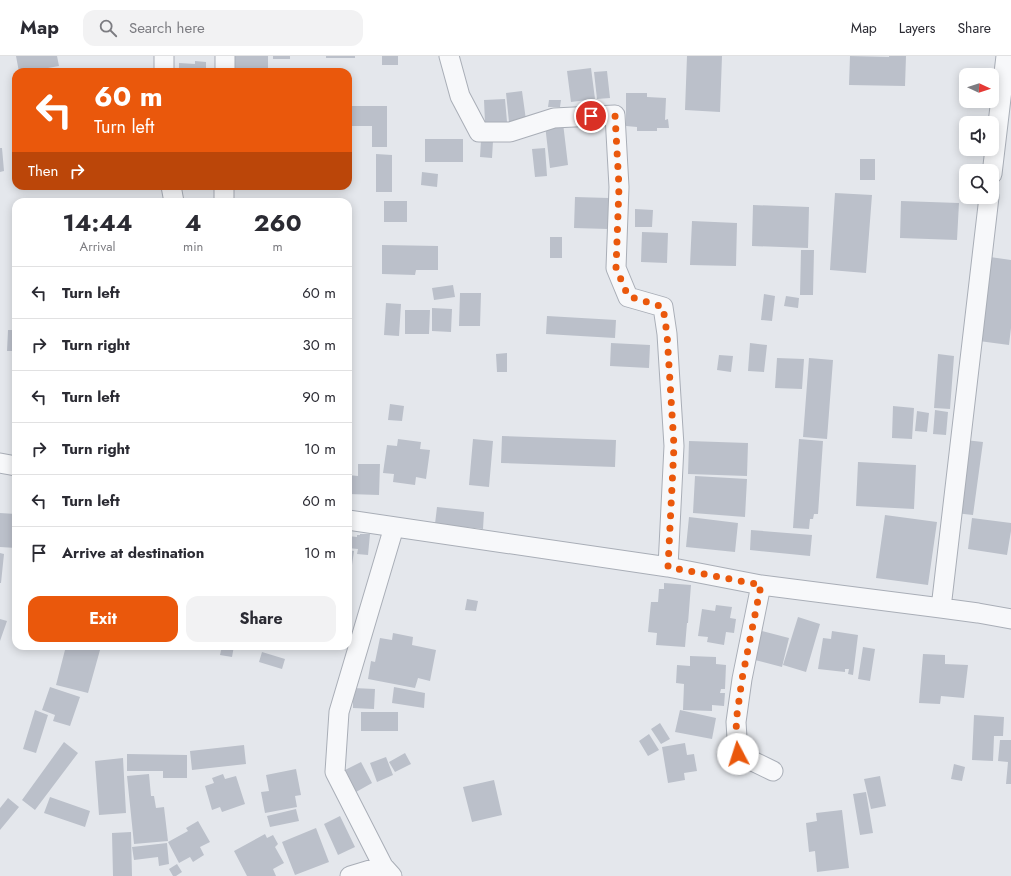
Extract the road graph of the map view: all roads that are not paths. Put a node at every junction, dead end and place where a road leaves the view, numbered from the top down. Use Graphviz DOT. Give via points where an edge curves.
graph roads {
  1 [pos="164,56"];
  2 [pos="225,56"];
  3 [pos="449,56"];
  4 [pos="1006,56"];
  5 [pos="164,68"];
  6 [pos="225,68"];
  7 [pos="993,164"];
  8 [pos="988,204"];
  9 [pos="0,463"];
  10 [pos="12,465"];
  11 [pos="352,521"];
  12 [pos="394,527"];
  13 [pos="668,567"];
  14 [pos="761,585"];
  15 [pos="941,608"];
  16 [pos="1011,619"];
  17 [pos="772,771"];
  18 [pos="387,871"];
  19 [pos="350,876"];
  1 -- 5 [label="street"];
  2 -- 6 [label="street"];
  3 -- 13 [label="street" via="460,96 479,132 510,132 554,118 615,115 619,187 616,268 628,296 663,307 667,334 674,446"];
  4 -- 7 [label="street"];
  8 -- 15 [label="street"];
  9 -- 10 [label="street"];
  11 -- 12 [label="street"];
  12 -- 13 [label="street"];
  12 -- 18 [label="street" via="339,712 335,772"];
  13 -- 14 [label="street"];
  14 -- 15 [label="street"];
  14 -- 17 [label="street" via="736,722 738,754"];
  15 -- 16 [label="street"];
  18 -- 19 [label="street"];
}
